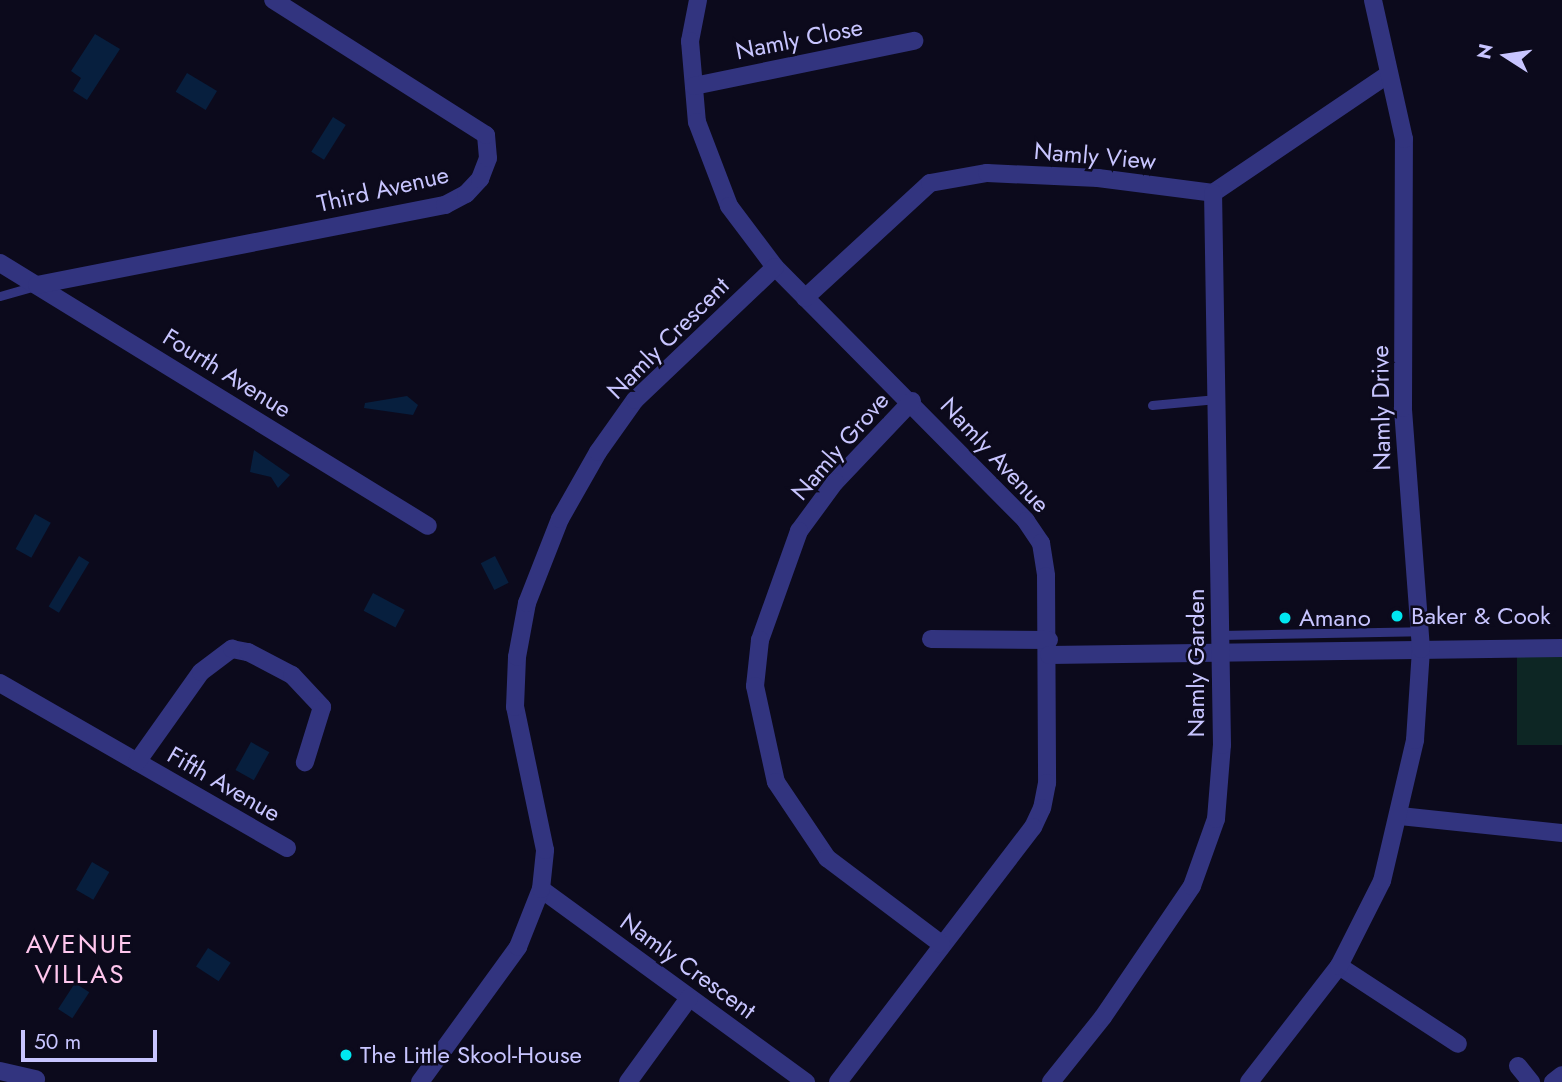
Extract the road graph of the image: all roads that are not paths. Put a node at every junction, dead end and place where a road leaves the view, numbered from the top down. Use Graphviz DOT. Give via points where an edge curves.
graph roads {
  1 [pos="273,0"];
  2 [pos="698,0"];
  3 [pos="1373,0"];
  4 [pos="299,7"];
  5 [pos="914,41"];
  6 [pos="1389,74"];
  7 [pos="694,86"];
  8 [pos="1213,193"];
  9 [pos="0,262"];
  10 [pos="775,267"];
  11 [pos="37,285"];
  12 [pos="0,296"];
  13 [pos="805,298"];
  14 [pos="1217,399"];
  15 [pos="912,401"];
  16 [pos="1152,405"];
  17 [pos="428,526"];
  18 [pos="1220,635"];
  19 [pos="931,639"];
  20 [pos="1421,640"];
  21 [pos="1049,648"];
  22 [pos="1562,648"];
  23 [pos="1221,653"];
  24 [pos="0,683"];
  25 [pos="137,762"];
  26 [pos="305,762"];
  27 [pos="1401,816"];
  28 [pos="1562,833"];
  29 [pos="287,848"];
  30 [pos="541,889"];
  31 [pos="941,944"];
  32 [pos="1339,965"];
  33 [pos="689,998"];
  34 [pos="1458,1044"];
  35 [pos="1518,1066"];
  36 [pos="0,1071"];
  37 [pos="1562,1074"];
  38 [pos="36,1079"];
  39 [pos="420,1082"];
  40 [pos="628,1082"];
  41 [pos="806,1082"];
  42 [pos="838,1082"];
  43 [pos="1051,1082"];
  44 [pos="1249,1082"];
  45 [pos="1531,1082"];
  46 [pos="1553,1082"];
  1 -- 4 [label="street, Third Avenue"];
  2 -- 7 [label="street, Namly Avenue" via="690,41"];
  3 -- 6 [label="street, Namly Drive"];
  4 -- 11 [label="street, Third Avenue" via="486,135 488,159 480,179 466,194 445,205"];
  5 -- 7 [label="street, Namly Close"];
  6 -- 8 [label="street"];
  6 -- 20 [label="street, Namly Drive" via="1404,139 1403,408"];
  7 -- 10 [label="street, Namly Avenue" via="698,122 729,206"];
  8 -- 13 [label="street, Namly View" via="1098,178 987,173 930,183"];
  8 -- 14 [label="street, Namly Garden"];
  9 -- 11 [label="street, Fourth Avenue"];
  10 -- 13 [label="street, Namly Avenue"];
  10 -- 30 [label="street, Namly Crescent" via="635,400 598,452 560,519 527,603 517,657 515,707 543,838"];
  11 -- 12 [label="lane, Third Avenue"];
  11 -- 17 [label="street, Fourth Avenue"];
  13 -- 15 [label="street, Namly Avenue"];
  14 -- 16 [label="lane"];
  14 -- 18 [label="street, Namly Garden"];
  15 -- 21 [label="street, Namly Avenue" via="1017,511 1041,543"];
  15 -- 31 [label="street, Namly Grove" via="835,482 799,531 760,640 755,686 776,782 827,858"];
  18 -- 20 [label="lane"];
  18 -- 23 [label="street, Namly Garden"];
  19 -- 21 [label="street"];
  20 -- 22 [label="street"];
  20 -- 23 [label="street"];
  20 -- 27 [label="street, Namly Drive" via="1415,740"];
  21 -- 23 [label="street"];
  21 -- 31 [label="street, Namly Avenue" via="1047,783 1042,808 1033,827"];
  23 -- 43 [label="street, Namly Garden" via="1222,745 1216,819 1192,886 1103,1017"];
  24 -- 25 [label="street, Fifth Avenue"];
  25 -- 26 [label="street, Fifth Avenue" via="201,673 232,649 265,659 309,688 322,707"];
  25 -- 29 [label="street, Fifth Avenue"];
  27 -- 28 [label="street"];
  27 -- 32 [label="street, Namly Drive" via="1382,881"];
  30 -- 33 [label="street, Namly Crescent"];
  30 -- 39 [label="street, Namly Crescent" via="519,947"];
  31 -- 42 [label="street, Namly Avenue"];
  32 -- 34 [label="street"];
  32 -- 44 [label="street, Namly Drive"];
  33 -- 40 [label="street"];
  33 -- 41 [label="street, Namly Crescent"];
  35 -- 45 [label="street"];
  36 -- 38 [label="street"];
  37 -- 46 [label="street"];
}
